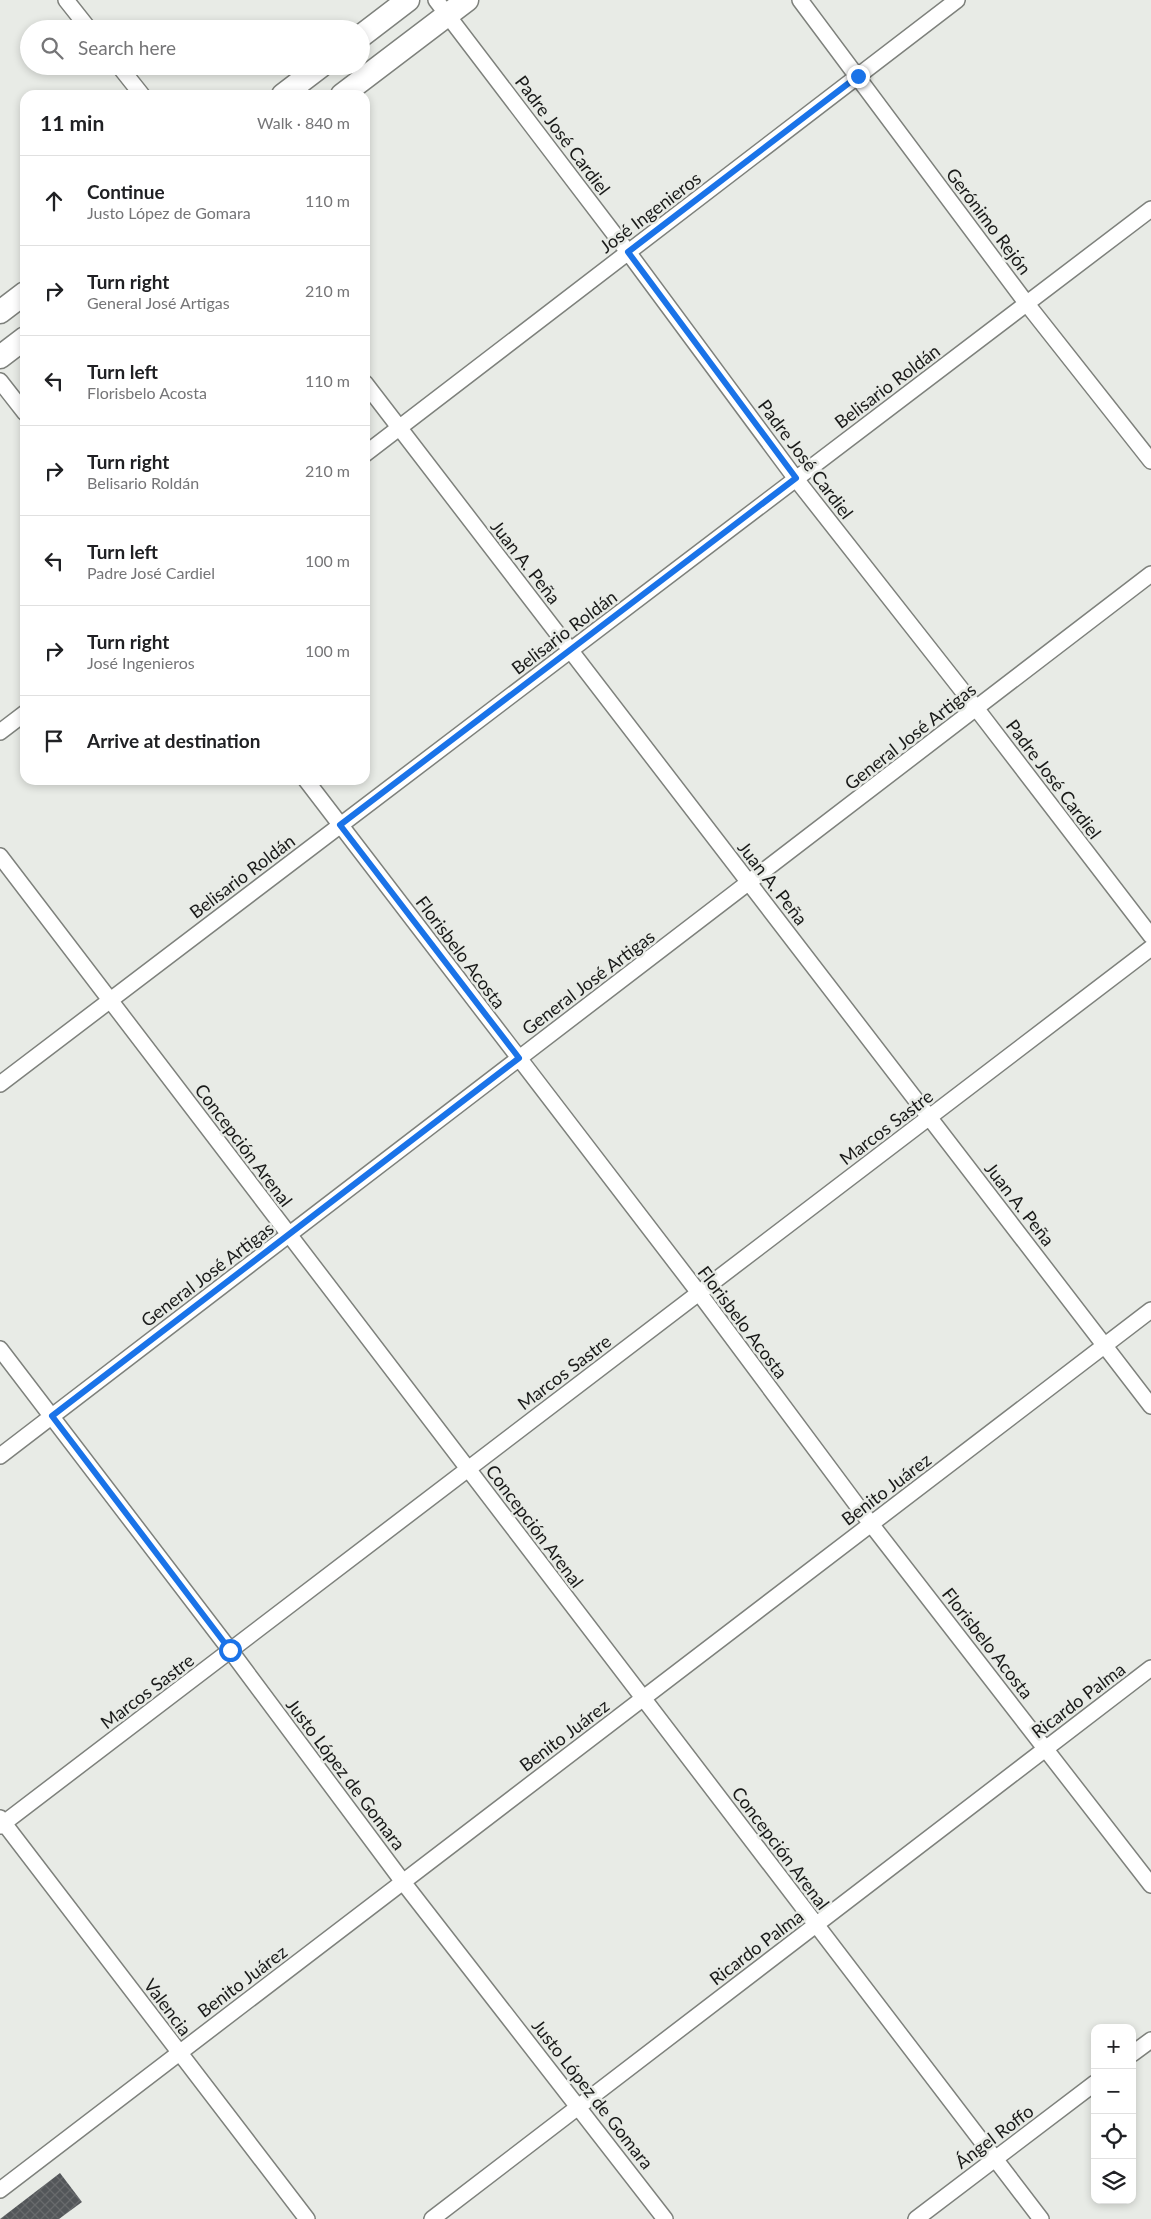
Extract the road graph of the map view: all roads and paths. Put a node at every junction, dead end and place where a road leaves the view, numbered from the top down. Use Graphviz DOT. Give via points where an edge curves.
graph roads {
  1 [pos="66,0"];
  2 [pos="408,0"];
  3 [pos="467,0"];
  4 [pos="800,0"];
  5 [pos="957,0"];
  6 [pos="442,7"];
  7 [pos="82,20"];
  8 [pos="370,29"];
  9 [pos="370,70"];
  10 [pos="126,75"];
  11 [pos="309,75"];
  12 [pos="365,75"];
  13 [pos="858,76"];
  14 [pos="138,90"];
  15 [pos="290,90"];
  16 [pos="348,90"];
  17 [pos="1151,209"];
  18 [pos="628,252"];
  19 [pos="20,297"];
  20 [pos="1027,304"];
  21 [pos="0,312"];
  22 [pos="20,342"];
  23 [pos="0,357"];
  24 [pos="0,381"];
  25 [pos="370,389"];
  26 [pos="20,407"];
  27 [pos="400,428"];
  28 [pos="370,450"];
  29 [pos="1151,461"];
  30 [pos="796,478"];
  31 [pos="1151,574"];
  32 [pos="571,650"];
  33 [pos="976,708"];
  34 [pos="20,717"];
  35 [pos="0,732"];
  36 [pos="310,785"];
  37 [pos="340,825"];
  38 [pos="0,856"];
  39 [pos="749,883"];
  40 [pos="1151,936"];
  41 [pos="1151,948"];
  42 [pos="110,1000"];
  43 [pos="519,1058"];
  44 [pos="0,1084"];
  45 [pos="930,1118"];
  46 [pos="289,1235"];
  47 [pos="699,1293"];
  48 [pos="1151,1310"];
  49 [pos="1104,1346"];
  50 [pos="0,1349"];
  51 [pos="1151,1406"];
  52 [pos="52,1416"];
  53 [pos="0,1456"];
  54 [pos="468,1469"];
  55 [pos="871,1524"];
  56 [pos="230,1650"];
  57 [pos="1151,1668"];
  58 [pos="643,1698"];
  59 [pos="1046,1748"];
  60 [pos="1,1822"];
  61 [pos="403,1882"];
  62 [pos="1151,1885"];
  63 [pos="816,1924"];
  64 [pos="1151,2040"];
  65 [pos="1136,2051"];
  66 [pos="180,2052"];
  67 [pos="1091,2086"];
  68 [pos="579,2106"];
  69 [pos="995,2159"];
  70 [pos="0,2190"];
  71 [pos="307,2219"];
  72 [pos="432,2219"];
  73 [pos="665,2219"];
  74 [pos="916,2219"];
  75 [pos="1041,2219"];
  1 -- 7 [label="street"];
  2 -- 8 [label="main road"];
  3 -- 6 [label="main road"];
  4 -- 13 [label="street, Gerónimo Rejón"];
  5 -- 13 [label="street, José Ingenieros"];
  6 -- 9 [label="main road"];
  6 -- 18 [label="street, Padre José Cardiel"];
  10 -- 14 [label="street"];
  11 -- 15 [label="main road"];
  12 -- 16 [label="main road"];
  13 -- 18 [label="street, José Ingenieros"];
  13 -- 20 [label="street, Gerónimo Rejón"];
  17 -- 20 [label="street, Belisario Roldán"];
  18 -- 27 [label="street, José Ingenieros"];
  18 -- 30 [label="street, Padre José Cardiel"];
  19 -- 21 [label="main road"];
  20 -- 29 [label="street, Gerónimo Rejón"];
  20 -- 30 [label="street, Belisario Roldán"];
  22 -- 23 [label="main road"];
  24 -- 26 [label="street"];
  25 -- 27 [label="street, Juan A. Peña"];
  27 -- 28 [label="street, José Ingenieros"];
  27 -- 32 [label="street, Juan A. Peña"];
  30 -- 32 [label="street, Belisario Roldán"];
  30 -- 33 [label="street, Padre José Cardiel"];
  31 -- 33 [label="street, General José Artigas"];
  32 -- 37 [label="street, Belisario Roldán"];
  32 -- 39 [label="street, Juan A. Peña"];
  33 -- 39 [label="street, General José Artigas"];
  33 -- 40 [label="street, Padre José Cardiel"];
  34 -- 35 [label="street"];
  36 -- 37 [label="street, Florisbelo Acosta"];
  37 -- 42 [label="street, Belisario Roldán"];
  37 -- 43 [label="street, Florisbelo Acosta"];
  38 -- 42 [label="street, Concepción Arenal"];
  39 -- 43 [label="street, General José Artigas"];
  39 -- 45 [label="street, Juan A. Peña"];
  41 -- 45 [label="street, Marcos Sastre"];
  42 -- 44 [label="street, Belisario Roldán"];
  42 -- 46 [label="street, Concepción Arenal"];
  43 -- 46 [label="street, General José Artigas"];
  43 -- 47 [label="street, Florisbelo Acosta"];
  45 -- 47 [label="street, Marcos Sastre"];
  45 -- 49 [label="street, Juan A. Peña"];
  46 -- 52 [label="street, General José Artigas"];
  46 -- 54 [label="street, Concepción Arenal"];
  47 -- 54 [label="street, Marcos Sastre"];
  47 -- 55 [label="street, Florisbelo Acosta"];
  48 -- 49 [label="street, Benito Juárez"];
  49 -- 51 [label="street, Juan A. Peña"];
  49 -- 55 [label="street, Benito Juárez"];
  50 -- 52 [label="street, Justo López de Gomara"];
  52 -- 53 [label="street, General José Artigas"];
  52 -- 56 [label="street, Justo López de Gomara"];
  54 -- 56 [label="street, Marcos Sastre"];
  54 -- 58 [label="street, Concepción Arenal"];
  55 -- 58 [label="street, Benito Juárez"];
  55 -- 59 [label="street, Florisbelo Acosta"];
  56 -- 60 [label="street, Marcos Sastre"];
  56 -- 61 [label="street, Justo López de Gomara"];
  57 -- 59 [label="street, Ricardo Palma"];
  58 -- 61 [label="street, Benito Juárez"];
  58 -- 63 [label="street, Concepción Arenal"];
  59 -- 62 [label="street, Florisbelo Acosta"];
  59 -- 63 [label="street, Ricardo Palma"];
  60 -- 66 [label="street, Valencia"];
  61 -- 66 [label="street, Benito Juárez"];
  61 -- 68 [label="street, Justo López de Gomara"];
  63 -- 68 [label="street, Ricardo Palma"];
  63 -- 69 [label="street, Concepción Arenal"];
  64 -- 65 [label="street"];
  66 -- 70 [label="street, Benito Juárez"];
  66 -- 71 [label="street, Valencia"];
  67 -- 69 [label="street, Ángel Roffo"];
  68 -- 72 [label="street, Ricardo Palma"];
  68 -- 73 [label="street, Justo López de Gomara"];
  69 -- 74 [label="street, Ángel Roffo"];
  69 -- 75 [label="street, Concepción Arenal"];
}
